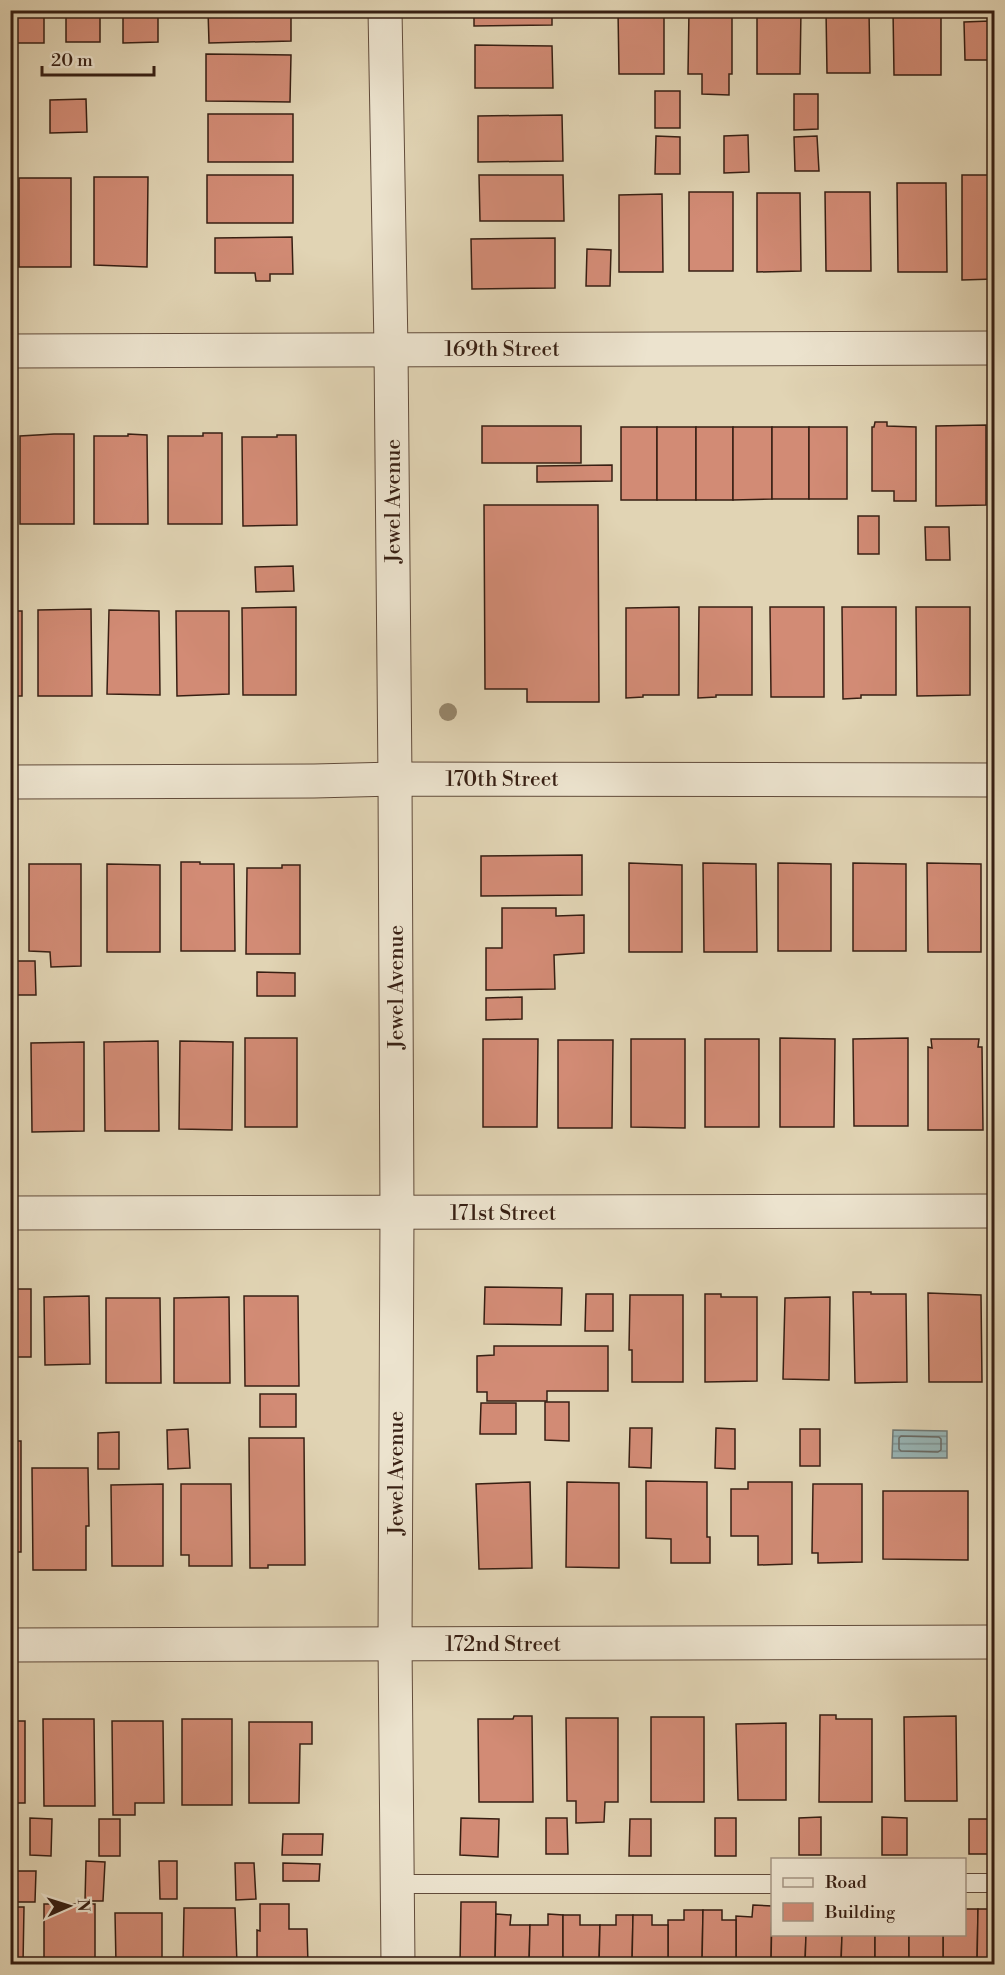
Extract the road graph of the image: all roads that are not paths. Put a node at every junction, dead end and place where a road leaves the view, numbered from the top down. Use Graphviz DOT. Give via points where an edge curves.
graph roads {
  1 [pos="385,10"];
  2 [pos="994,348"];
  3 [pos="391,349"];
  4 [pos="10,351"];
  5 [pos="395,779"];
  6 [pos="994,780"];
  7 [pos="10,782"];
  8 [pos="994,1211"];
  9 [pos="10,1213"];
  10 [pos="397,1214"];
  11 [pos="994,1642"];
  12 [pos="395,1644"];
  13 [pos="10,1645"];
  14 [pos="966,1883"];
  15 [pos="994,1883"];
  16 [pos="398,1884"];
  17 [pos="771,1884"];
  18 [pos="398,1965"];
  1 -- 3 [label="street, Jewel Avenue"];
  2 -- 3 [label="street, 169th Street"];
  3 -- 4 [label="street, 169th Street"];
  3 -- 5 [label="street, Jewel Avenue"];
  5 -- 6 [label="street, 170th Street"];
  5 -- 7 [label="street, 170th Street"];
  5 -- 10 [label="street, Jewel Avenue"];
  8 -- 10 [label="street, 171st Street"];
  9 -- 10 [label="street, 171st Street"];
  10 -- 12 [label="street, Jewel Avenue"];
  11 -- 12 [label="street, 172nd Street"];
  12 -- 13 [label="street, 172nd Street"];
  12 -- 16 [label="street, Jewel Avenue"];
  14 -- 15 [label="lane"];
  16 -- 17 [label="lane"];
  16 -- 18 [label="street, Jewel Avenue"];
}
